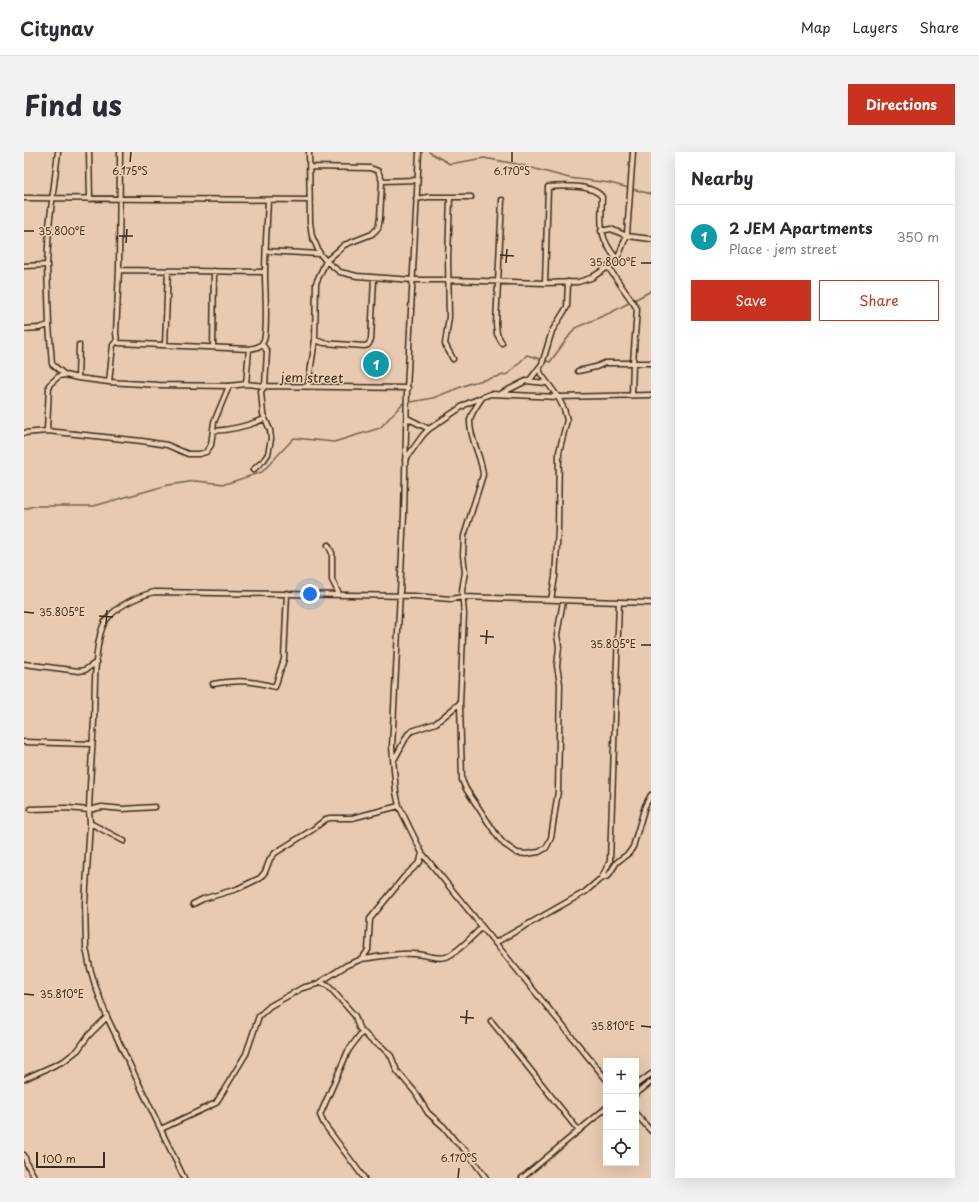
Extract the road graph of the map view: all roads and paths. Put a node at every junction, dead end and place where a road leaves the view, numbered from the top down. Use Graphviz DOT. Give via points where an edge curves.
graph roads {
  1 [pos="58,152"];
  2 [pos="89,152"];
  3 [pos="120,152"];
  4 [pos="309,152"];
  5 [pos="419,152"];
  6 [pos="633,152"];
  7 [pos="310,167"];
  8 [pos="417,180"];
  9 [pos="382,181"];
  10 [pos="450,197"];
  11 [pos="471,197"];
  12 [pos="24,198"];
  13 [pos="53,199"];
  14 [pos="90,199"];
  15 [pos="120,199"];
  16 [pos="416,199"];
  17 [pos="268,200"];
  18 [pos="309,200"];
  19 [pos="502,200"];
  20 [pos="601,231"];
  21 [pos="626,236"];
  22 [pos="651,239"];
  23 [pos="266,251"];
  24 [pos="320,254"];
  25 [pos="616,258"];
  26 [pos="326,261"];
  27 [pos="47,265"];
  28 [pos="24,266"];
  29 [pos="608,267"];
  30 [pos="119,270"];
  31 [pos="168,271"];
  32 [pos="214,271"];
  33 [pos="265,272"];
  34 [pos="374,278"];
  35 [pos="413,280"];
  36 [pos="448,280"];
  37 [pos="499,282"];
  38 [pos="545,282"];
  39 [pos="568,282"];
  40 [pos="49,325"];
  41 [pos="24,329"];
  42 [pos="117,340"];
  43 [pos="315,340"];
  44 [pos="502,343"];
  45 [pos="262,344"];
  46 [pos="79,345"];
  47 [pos="165,345"];
  48 [pos="213,347"];
  49 [pos="249,349"];
  50 [pos="453,359"];
  51 [pos="633,363"];
  52 [pos="651,363"];
  53 [pos="539,368"];
  54 [pos="578,371"];
  55 [pos="65,375"];
  56 [pos="78,378"];
  57 [pos="529,381"];
  58 [pos="109,382"];
  59 [pos="546,383"];
  60 [pos="246,384"];
  61 [pos="229,386"];
  62 [pos="265,386"];
  63 [pos="308,386"];
  64 [pos="408,388"];
  65 [pos="502,393"];
  66 [pos="632,395"];
  67 [pos="651,395"];
  68 [pos="558,397"];
  69 [pos="482,398"];
  70 [pos="407,418"];
  71 [pos="264,419"];
  72 [pos="429,429"];
  73 [pos="47,431"];
  74 [pos="213,431"];
  75 [pos="24,433"];
  76 [pos="405,461"];
  77 [pos="253,470"];
  78 [pos="328,546"];
  79 [pos="287,593"];
  80 [pos="339,594"];
  81 [pos="399,596"];
  82 [pos="462,597"];
  83 [pos="551,600"];
  84 [pos="563,601"];
  85 [pos="619,602"];
  86 [pos="651,603"];
  87 [pos="97,662"];
  88 [pos="24,664"];
  89 [pos="213,684"];
  90 [pos="460,703"];
  91 [pos="24,742"];
  92 [pos="92,744"];
  93 [pos="393,762"];
  94 [pos="651,795"];
  95 [pos="399,806"];
  96 [pos="155,807"];
  97 [pos="31,809"];
  98 [pos="88,810"];
  99 [pos="90,823"];
  100 [pos="124,841"];
  101 [pos="422,853"];
  102 [pos="601,879"];
  103 [pos="193,904"];
  104 [pos="482,927"];
  105 [pos="495,943"];
  106 [pos="362,959"];
  107 [pos="320,982"];
  108 [pos="107,1018"];
  109 [pos="491,1021"];
  110 [pos="362,1032"];
  111 [pos="651,1074"];
  112 [pos="603,1075"];
  113 [pos="24,1079"];
  114 [pos="651,1082"];
  115 [pos="639,1083"];
  116 [pos="639,1092"];
  117 [pos="603,1111"];
  118 [pos="639,1117"];
  119 [pos="161,1129"];
  120 [pos="651,1130"];
  121 [pos="579,1131"];
  122 [pos="24,1155"];
  123 [pos="35,1178"];
  124 [pos="184,1178"];
  125 [pos="364,1178"];
  126 [pos="486,1178"];
  127 [pos="522,1178"];
  1 -- 13 [label="street"];
  2 -- 14 [label="street"];
  3 -- 15 [label="street"];
  4 -- 7 [label="street"];
  5 -- 8 [label="street"];
  6 -- 21 [label="street"];
  7 -- 9 [label="street" via="370,168 378,171"];
  7 -- 18 [label="street"];
  8 -- 9 [label="street"];
  8 -- 16 [label="street"];
  9 -- 26 [label="street" via="378,228 372,234 344,245"];
  10 -- 11 [label="street"];
  10 -- 16 [label="street"];
  10 -- 36 [label="street"];
  12 -- 13 [label="street"];
  13 -- 14 [label="street"];
  13 -- 27 [label="street"];
  14 -- 15 [label="street"];
  15 -- 17 [label="street"];
  15 -- 30 [label="street"];
  16 -- 35 [label="street"];
  17 -- 18 [label="street"];
  17 -- 23 [label="street"];
  18 -- 24 [label="street" via="312,236"];
  19 -- 37 [label="street"];
  20 -- 21 [label="street" via="610,230"];
  20 -- 25 [label="street" via="608,248"];
  20 -- 38 [label="street" via="602,197 599,193 591,188 548,187"];
  21 -- 22 [label="street"];
  21 -- 25 [label="street" via="623,248"];
  23 -- 24 [label="street"];
  23 -- 33 [label="street"];
  24 -- 26 [label="street"];
  25 -- 29 [label="street"];
  26 -- 34 [label="street" via="344,273"];
  26 -- 43 [label="street" via="316,283"];
  27 -- 28 [label="street"];
  27 -- 40 [label="street"];
  29 -- 39 [label="street" via="591,278"];
  29 -- 51 [label="street" via="637,309"];
  30 -- 31 [label="street"];
  30 -- 42 [label="street"];
  31 -- 32 [label="street"];
  31 -- 47 [label="street"];
  32 -- 33 [label="street"];
  32 -- 48 [label="street"];
  33 -- 45 [label="street" via="266,327"];
  34 -- 35 [label="street"];
  34 -- 43 [label="street" via="371,340 368,345 324,343"];
  35 -- 36 [label="street"];
  35 -- 64 [label="street"];
  36 -- 37 [label="street"];
  36 -- 50 [label="street" via="449,317 445,344"];
  37 -- 38 [label="street"];
  37 -- 44 [label="street" via="497,334"];
  38 -- 39 [label="street"];
  39 -- 53 [label="street" via="567,307 552,330 544,360"];
  40 -- 41 [label="street"];
  40 -- 55 [label="street" via="52,364"];
  42 -- 47 [label="street" via="119,343"];
  42 -- 58 [label="street" via="113,345"];
  43 -- 63 [label="street"];
  45 -- 49 [label="street"];
  45 -- 62 [label="street" via="267,351"];
  46 -- 56 [label="street"];
  47 -- 48 [label="street"];
  48 -- 49 [label="street"];
  49 -- 60 [label="street"];
  51 -- 52 [label="street"];
  51 -- 54 [label="street" via="605,363"];
  51 -- 66 [label="street"];
  53 -- 57 [label="street"];
  53 -- 59 [label="street"];
  55 -- 56 [label="street, jem street"];
  55 -- 73 [label="street" via="59,376 49,385"];
  56 -- 58 [label="street, jem street"];
  57 -- 59 [label="street"];
  57 -- 65 [label="street"];
  58 -- 61 [label="street, jem street" via="159,386"];
  59 -- 68 [label="street"];
  60 -- 61 [label="street, jem street"];
  60 -- 62 [label="street, jem street"];
  61 -- 74 [label="street" via="214,422"];
  62 -- 63 [label="street, jem street"];
  62 -- 71 [label="street" via="261,391"];
  63 -- 64 [label="street, jem street"];
  64 -- 70 [label="street"];
  65 -- 68 [label="street"];
  65 -- 69 [label="street"];
  66 -- 67 [label="street"];
  66 -- 68 [label="street"];
  68 -- 83 [label="street" via="564,409 566,427 558,464 558,529"];
  69 -- 72 [label="street" via="466,404"];
  69 -- 82 [label="street" via="470,420 483,476 465,530"];
  70 -- 72 [label="street"];
  70 -- 76 [label="street"];
  71 -- 74 [label="street"];
  71 -- 77 [label="street" via="271,433 268,454"];
  72 -- 76 [label="street"];
  73 -- 74 [label="street" via="142,441 193,455 209,449"];
  73 -- 75 [label="street"];
  76 -- 81 [label="street"];
  78 -- 80 [label="street" via="332,553 332,580"];
  79 -- 80 [label="street"];
  79 -- 87 [label="street" via="154,592 132,599 107,619 101,630"];
  79 -- 89 [label="street" via="284,659 275,687 257,681"];
  80 -- 81 [label="street"];
  81 -- 82 [label="street"];
  81 -- 93 [label="street"];
  82 -- 83 [label="street"];
  82 -- 90 [label="street" via="464,614"];
  83 -- 84 [label="street"];
  84 -- 85 [label="street"];
  84 -- 90 [label="street" via="557,635 560,684 558,796 551,838 546,848 539,852 517,853 504,844 466,789 462,780"];
  85 -- 86 [label="street"];
  85 -- 102 [label="street" via="610,861"];
  87 -- 88 [label="street" via="79,671"];
  87 -- 92 [label="street"];
  90 -- 93 [label="street" via="436,723 408,734"];
  91 -- 92 [label="street"];
  92 -- 98 [label="street"];
  93 -- 95 [label="street"];
  94 -- 102 [label="street" via="645,806 633,847 617,862 608,876"];
  95 -- 101 [label="street"];
  95 -- 103 [label="street" via="352,818 326,819 275,853 260,878"];
  96 -- 98 [label="street" via="102,807"];
  97 -- 98 [label="street"];
  98 -- 99 [label="street"];
  99 -- 100 [label="street"];
  99 -- 108 [label="street" via="85,903 86,948 95,986"];
  101 -- 104 [label="street"];
  101 -- 106 [label="street" via="420,862 404,877 370,919 368,950"];
  102 -- 105 [label="street" via="585,892"];
  104 -- 105 [label="street"];
  104 -- 106 [label="street" via="447,957 406,954"];
  105 -- 112 [label="street"];
  106 -- 107 [label="street"];
  107 -- 110 [label="street" via="328,986 354,1015"];
  107 -- 119 [label="street" via="273,1003 259,1016 246,1054 216,1104"];
  108 -- 113 [label="street" via="78,1050 64,1060"];
  108 -- 119 [label="street"];
  109 -- 121 [label="street"];
  110 -- 125 [label="street" via="349,1049 320,1115"];
  110 -- 126 [label="street" via="390,1054 396,1071 415,1092 428,1113 466,1151"];
  111 -- 115 [label="street"];
  114 -- 116 [label="street"];
  117 -- 121 [label="street"];
  118 -- 120 [label="street"];
  119 -- 124 [label="street"];
  121 -- 127 [label="street"];
  122 -- 123 [label="street"];
}
